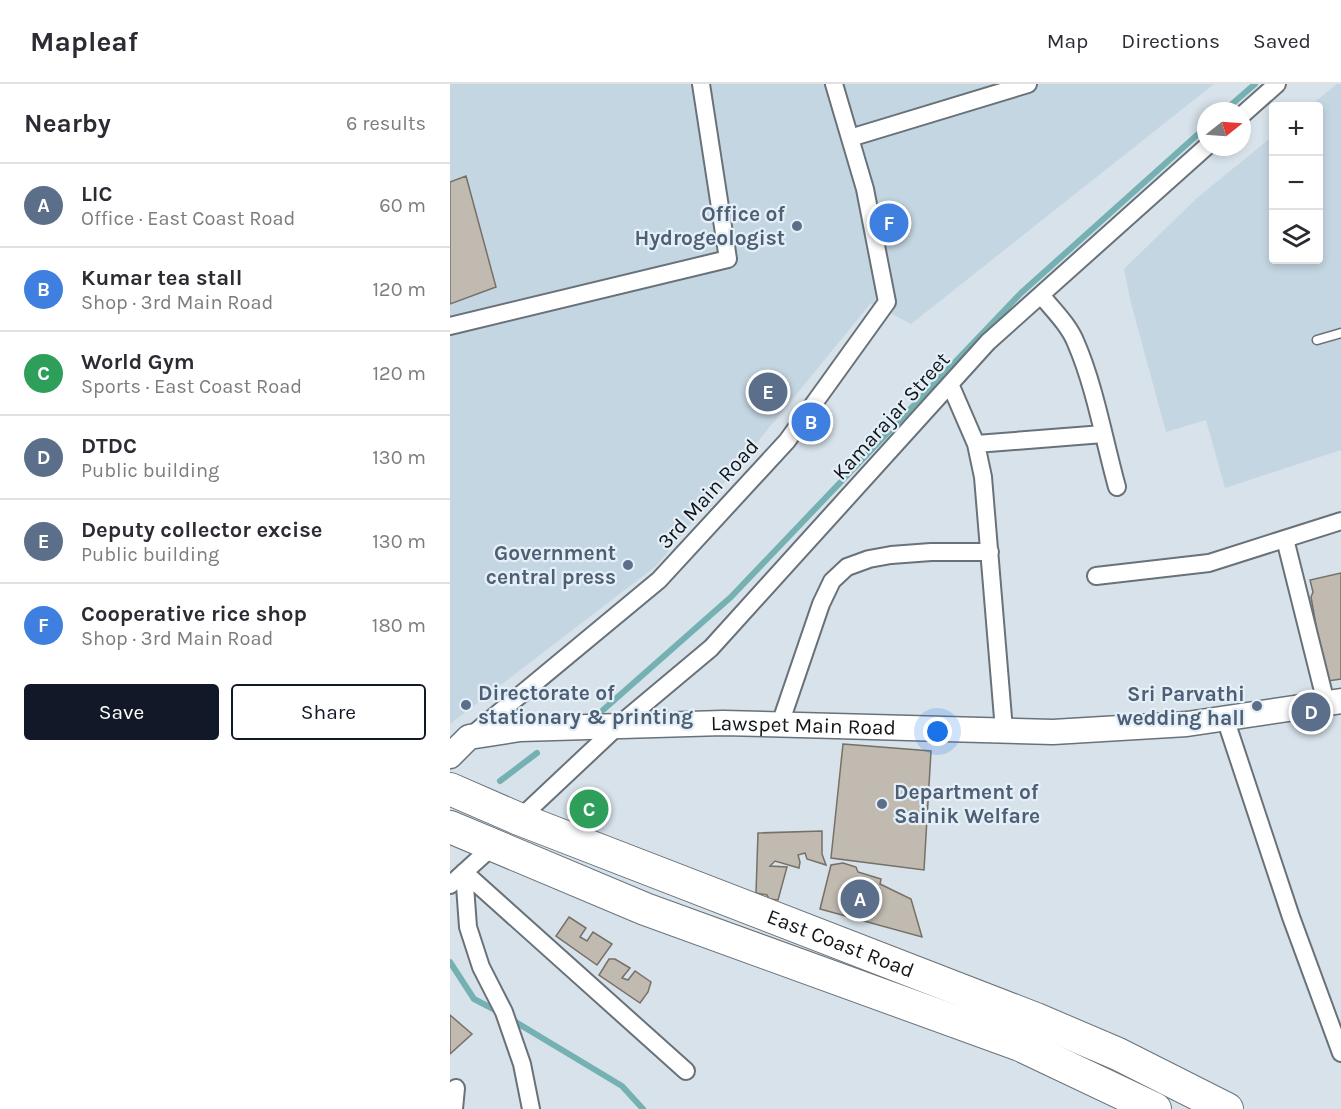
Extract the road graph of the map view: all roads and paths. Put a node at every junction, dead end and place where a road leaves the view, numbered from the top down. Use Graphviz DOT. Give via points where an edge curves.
graph roads {
  1 [pos="701,84"];
  2 [pos="834,84"];
  3 [pos="1028,84"];
  4 [pos="1277,84"];
  5 [pos="1251,107"];
  6 [pos="850,138"];
  7 [pos="1197,155"];
  8 [pos="1041,295"];
  9 [pos="450,326"];
  10 [pos="1341,333"];
  11 [pos="1317,340"];
  12 [pos="950,384"];
  13 [pos="1103,434"];
  14 [pos="976,444"];
  15 [pos="1117,487"];
  16 [pos="1341,521"];
  17 [pos="1285,539"];
  18 [pos="990,552"];
  19 [pos="1096,576"];
  20 [pos="1334,702"];
  21 [pos="1225,718"];
  22 [pos="780,724"];
  23 [pos="619,725"];
  24 [pos="1004,730"];
  25 [pos="469,737"];
  26 [pos="450,756"];
  27 [pos="450,789"];
  28 [pos="519,819"];
  29 [pos="450,827"];
  30 [pos="493,846"];
  31 [pos="464,872"];
  32 [pos="450,885"];
  33 [pos="1341,1053"];
  34 [pos="686,1071"];
  35 [pos="456,1088"];
  36 [pos="1141,1107"];
  37 [pos="454,1109"];
  38 [pos="531,1109"];
  39 [pos="1227,1109"];
  1 -- 9 [label="street" via="728,259"];
  2 -- 6 [label="street, 3rd Main Road"];
  3 -- 6 [label="street"];
  4 -- 5 [label="street"];
  6 -- 25 [label="street, 3rd Main Road" via="865,189 887,302 787,441 659,580"];
  7 -- 8 [label="street, Kamarajar Street"];
  8 -- 12 [label="street, Kamarajar Street" via="988,342"];
  8 -- 13 [label="street" via="1076,342"];
  10 -- 11 [label="lane"];
  12 -- 14 [label="street"];
  12 -- 23 [label="street, Kamarajar Street" via="711,648"];
  13 -- 14 [label="street"];
  13 -- 15 [label="street"];
  14 -- 18 [label="street"];
  16 -- 17 [label="street"];
  17 -- 19 [label="street" via="1209,563"];
  17 -- 20 [label="street"];
  18 -- 22 [label="street" via="891,555 847,567 832,580 821,604"];
  18 -- 24 [label="street"];
  20 -- 21 [label="street, Lawspet Main Road"];
  21 -- 24 [label="street, Lawspet Main Road" via="1053,732"];
  21 -- 33 [label="street"];
  22 -- 23 [label="street, Lawspet Main Road"];
  22 -- 24 [label="street, Lawspet Main Road"];
  23 -- 25 [label="street, Lawspet Main Road" via="520,729"];
  23 -- 28 [label="street, Kamarajar Street"];
  25 -- 26 [label="street"];
  27 -- 28 [label="highway, East Coast Road"];
  28 -- 39 [label="highway, East Coast Road" via="1036,1019 1118,1054"];
  29 -- 30 [label="highway, East Coast Road"];
  30 -- 31 [label="street"];
  30 -- 36 [label="highway, East Coast Road" via="645,909 1020,1045"];
  31 -- 32 [label="street"];
  31 -- 34 [label="street"];
  31 -- 38 [label="street" via="468,927 519,1053"];
  35 -- 37 [label="street"];
}
